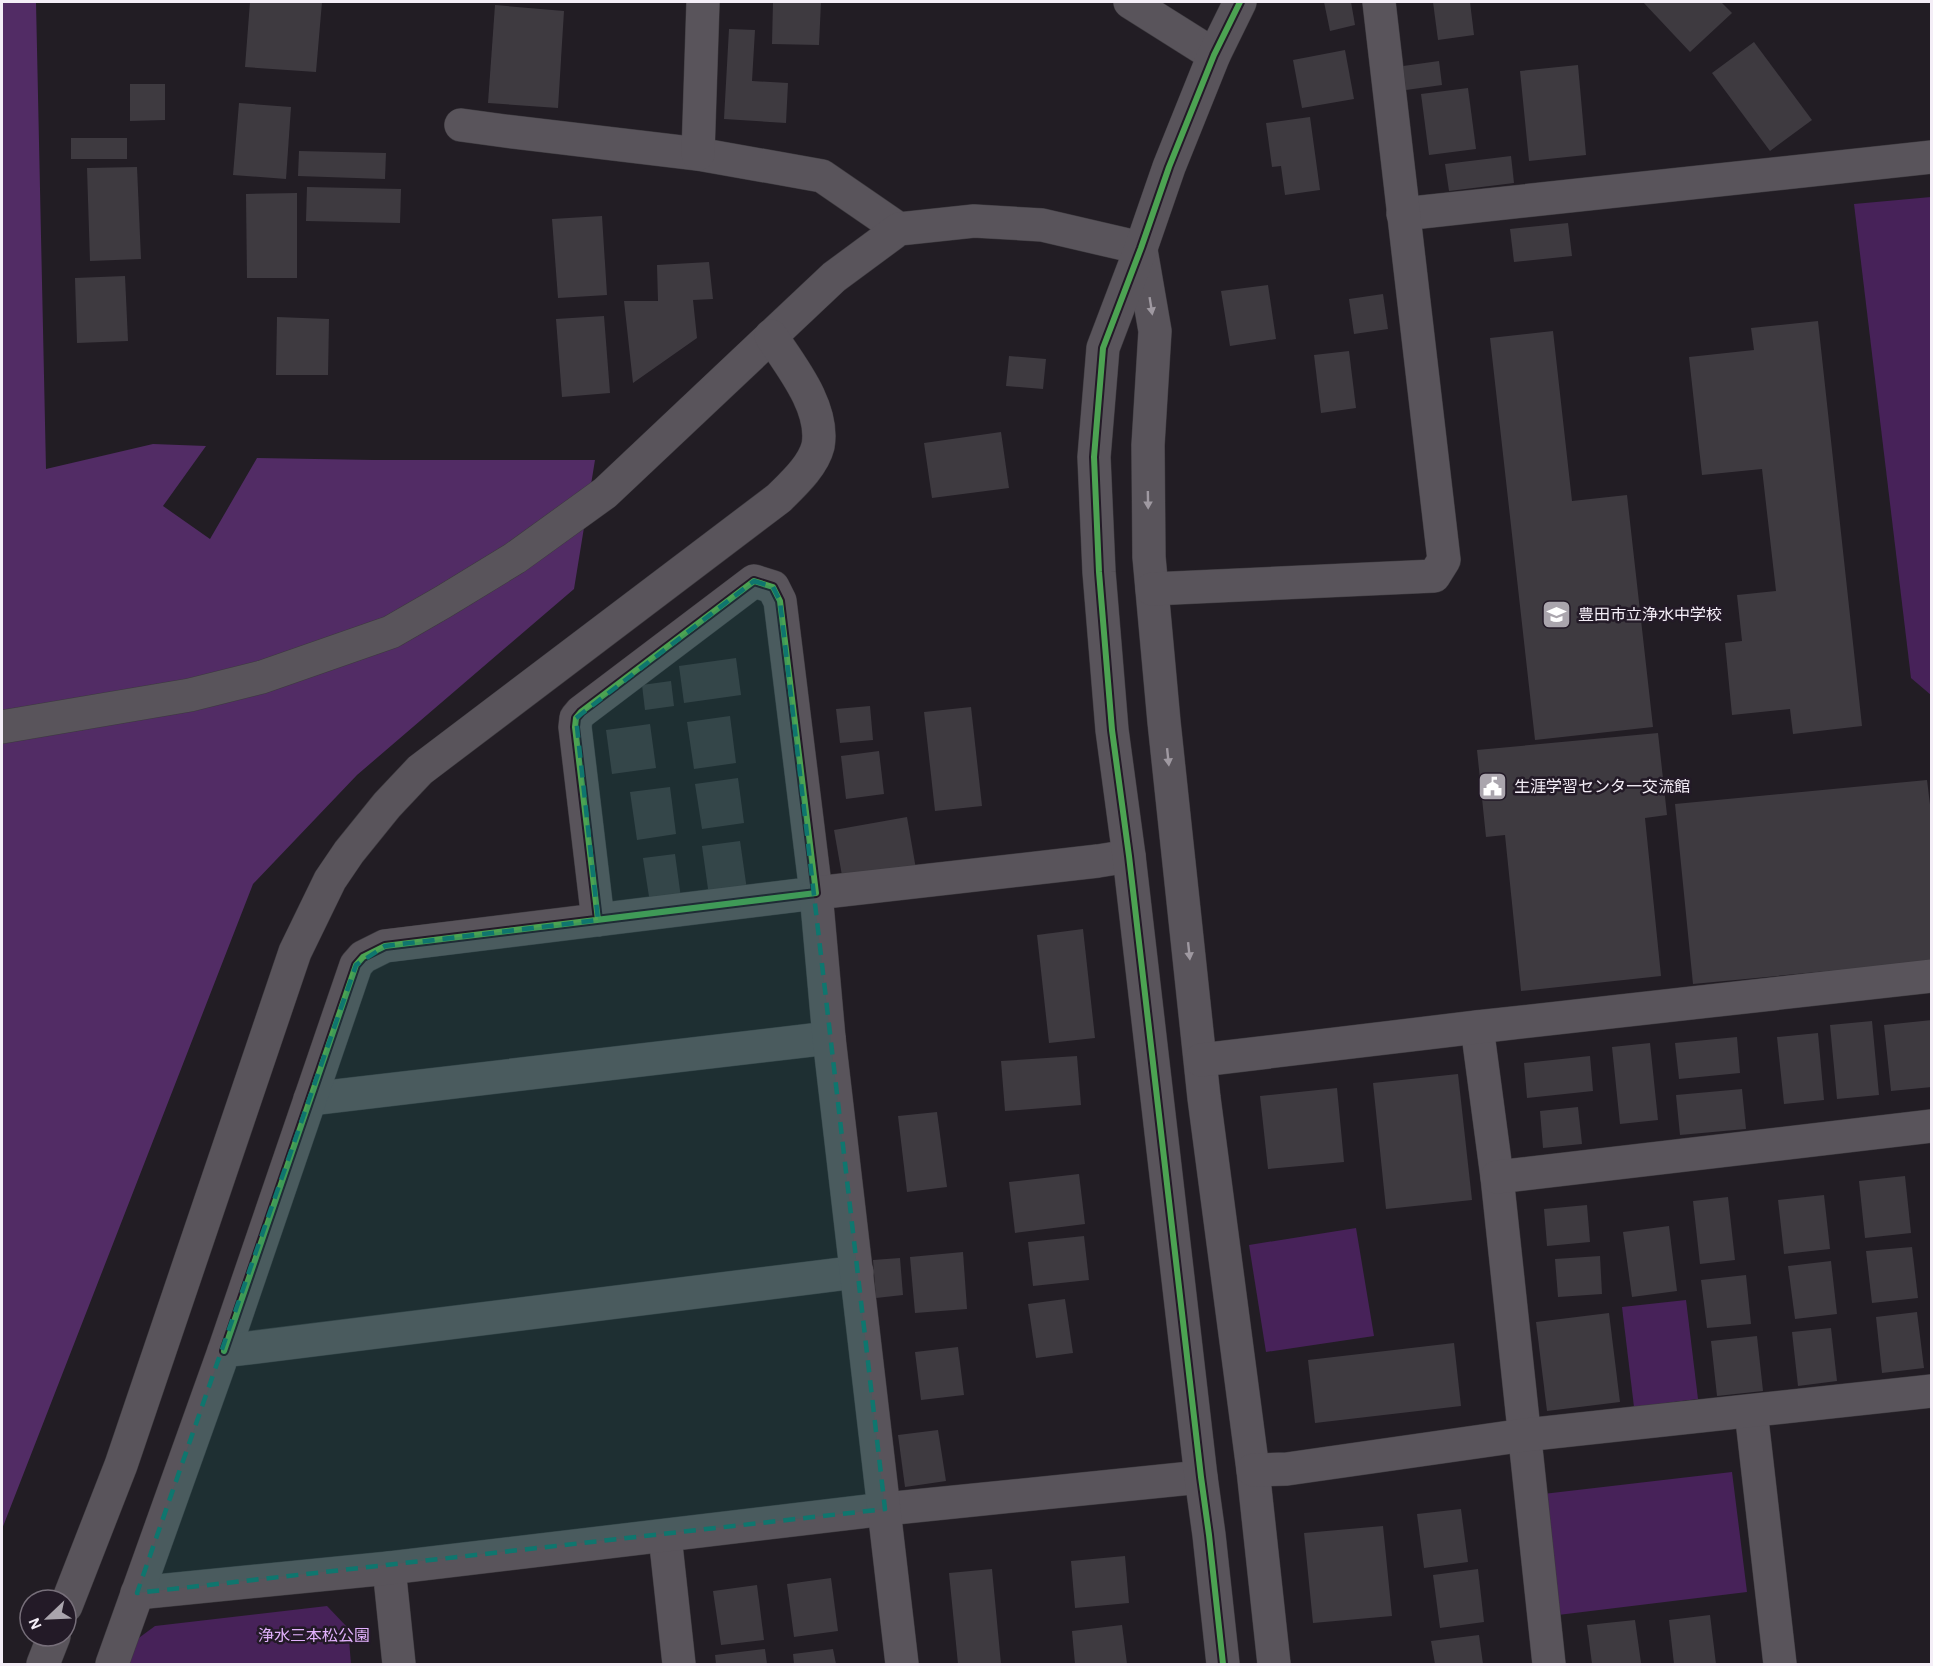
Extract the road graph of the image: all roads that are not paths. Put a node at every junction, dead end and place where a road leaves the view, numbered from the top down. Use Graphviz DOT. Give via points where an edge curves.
graph roads {
  1 [pos="703,2"];
  2 [pos="1130,2"];
  3 [pos="1240,2"];
  4 [pos="1379,2"];
  5 [pos="1214,55"];
  6 [pos="461,125"];
  7 [pos="698,154"];
  8 [pos="1932,157"];
  9 [pos="1403,214"];
  10 [pos="899,229"];
  11 [pos="1141,248"];
  12 [pos="771,336"];
  13 [pos="1152,589"];
  14 [pos="1173,721"];
  15 [pos="2,727"];
  16 [pos="1112,730"];
  17 [pos="1129,856"];
  18 [pos="816,893"];
  19 [pos="598,920"];
  20 [pos="1932,976"];
  21 [pos="1477,1027"];
  22 [pos="829,1038"];
  23 [pos="1201,1060"];
  24 [pos="310,1099"];
  25 [pos="1932,1126"];
  26 [pos="1497,1177"];
  27 [pos="857,1272"];
  28 [pos="224,1351"];
  29 [pos="1932,1391"];
  30 [pos="1751,1411"];
  31 [pos="1524,1435"];
  32 [pos="1253,1470"];
  33 [pos="1201,1477"];
  34 [pos="885,1509"];
  35 [pos="664,1536"];
  36 [pos="389,1568"];
  37 [pos="73,1588"];
  38 [pos="138,1593"];
  39 [pos="49,1648"];
  40 [pos="43,1665"];
  41 [pos="112,1665"];
  42 [pos="399,1665"];
  43 [pos="679,1665"];
  44 [pos="902,1665"];
  45 [pos="1223,1665"];
  46 [pos="1275,1665"];
  47 [pos="1549,1665"];
  48 [pos="1780,1665"];
  1 -- 7 [label="street"];
  2 -- 5 [label="street"];
  3 -- 5 [label="street"];
  4 -- 9 [label="street"];
  5 -- 11 [label="street"];
  6 -- 7 [label="street"];
  7 -- 10 [label="street" via="822,176"];
  8 -- 9 [label="street"];
  9 -- 13 [label="street" via="1444,560 1434,576"];
  10 -- 11 [label="street" via="974,221 1042,225"];
  10 -- 12 [label="street" via="834,277"];
  11 -- 13 [label="street, one-way" via="1155,331 1148,445"];
  11 -- 16 [label="street" via="1103,348 1094,457"];
  12 -- 15 [label="street" via="605,493 515,558 391,632 262,677 190,695"];
  12 -- 37 [label="street" via="801,381 817,418 818,446 798,478 779,498 420,770 367,829 330,880 295,952 121,1465"];
  13 -- 14 [label="street"];
  14 -- 16 [label="street"];
  14 -- 23 [label="street, one-way"];
  16 -- 17 [label="street"];
  17 -- 18 [label="street"];
  17 -- 33 [label="street"];
  18 -- 19 [label="street"];
  18 -- 19 [label="street" via="780,601 773,587 754,581 576,718"];
  18 -- 22 [label="street"];
  19 -- 24 [label="street" via="385,946 363,957 356,965"];
  20 -- 21 [label="street"];
  21 -- 23 [label="street"];
  21 -- 26 [label="street"];
  22 -- 24 [label="street"];
  22 -- 27 [label="street"];
  23 -- 32 [label="street"];
  24 -- 28 [label="street"];
  25 -- 26 [label="street"];
  26 -- 31 [label="street"];
  27 -- 28 [label="street"];
  27 -- 34 [label="street"];
  28 -- 38 [label="street"];
  29 -- 30 [label="street"];
  30 -- 31 [label="street"];
  30 -- 48 [label="street"];
  31 -- 32 [label="street"];
  31 -- 47 [label="street"];
  32 -- 46 [label="street"];
  33 -- 34 [label="street"];
  33 -- 45 [label="street"];
  34 -- 35 [label="street"];
  34 -- 44 [label="street"];
  35 -- 36 [label="street"];
  35 -- 43 [label="street"];
  36 -- 38 [label="street"];
  36 -- 42 [label="street"];
  38 -- 41 [label="street"];
  39 -- 40 [label="street"];
}
